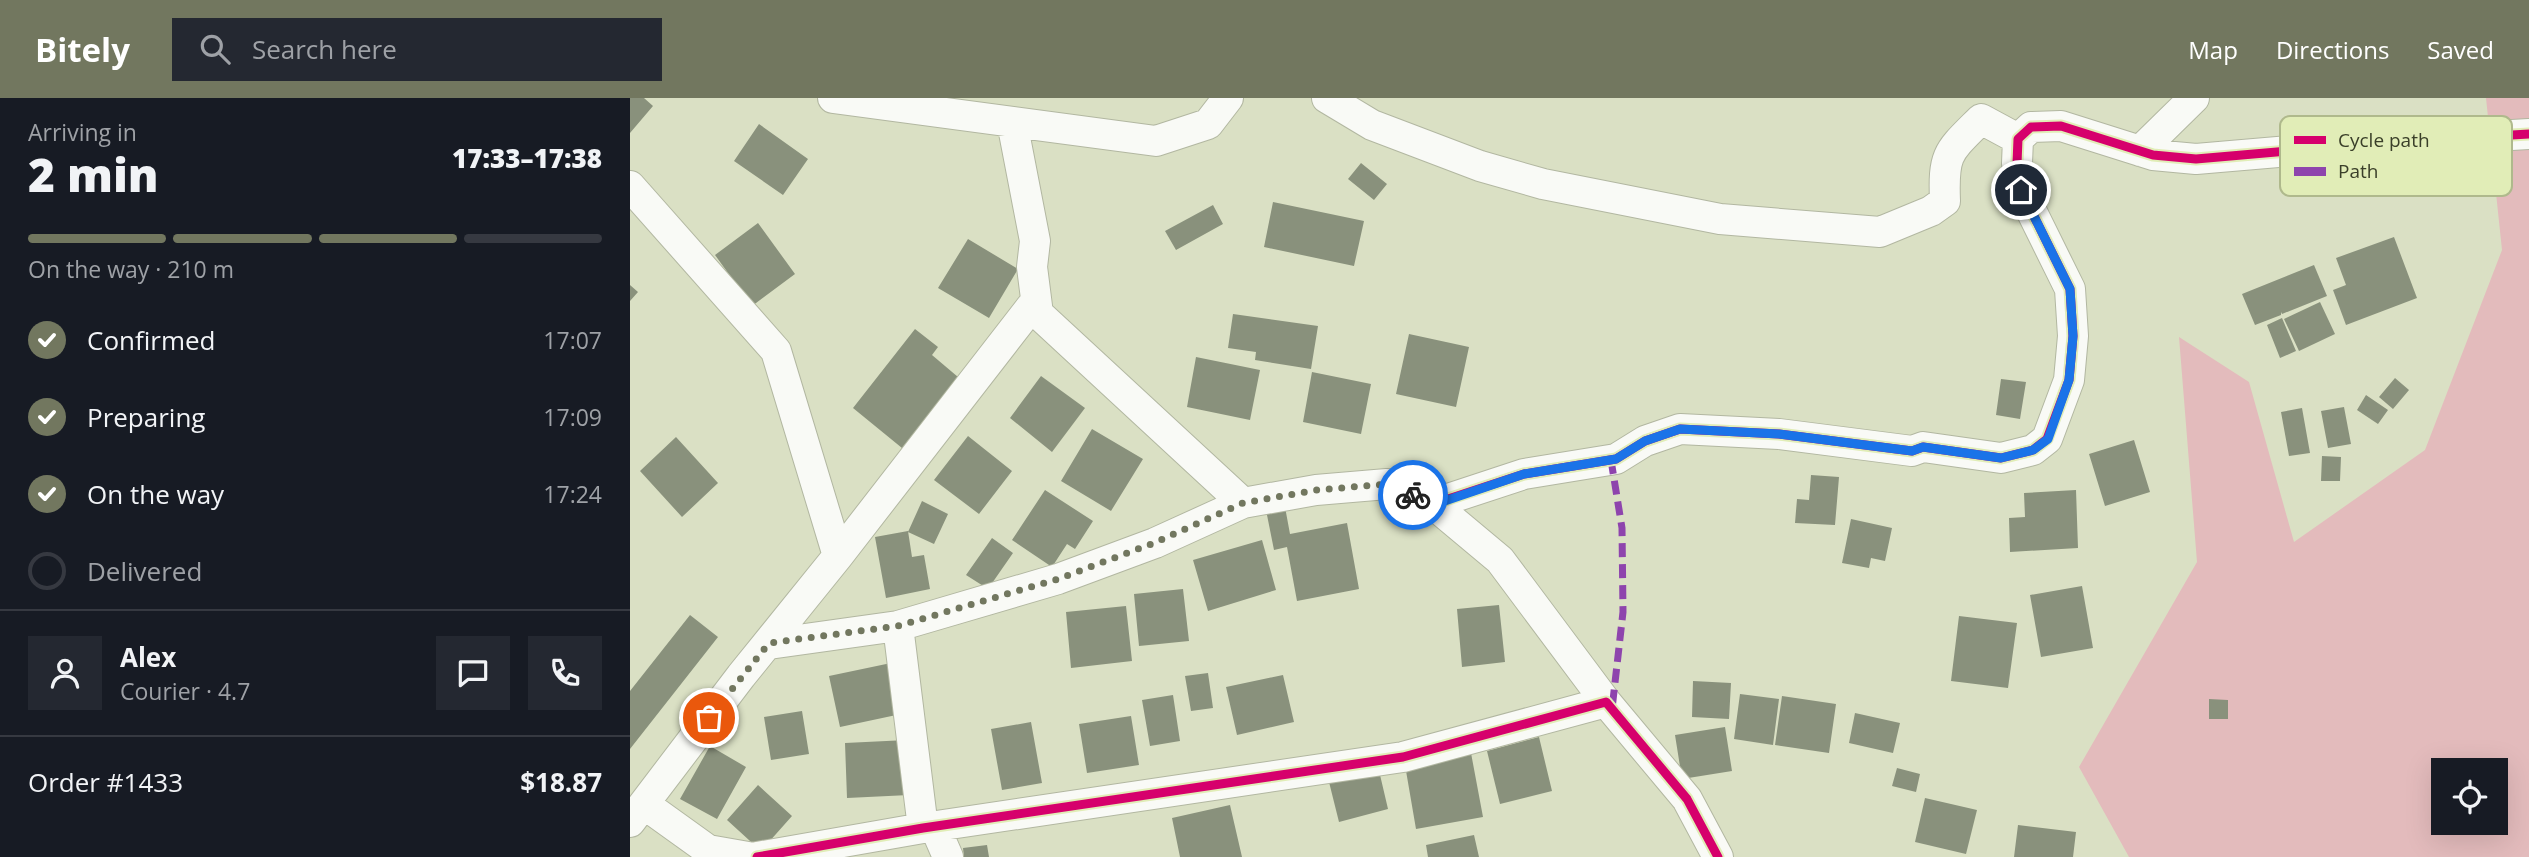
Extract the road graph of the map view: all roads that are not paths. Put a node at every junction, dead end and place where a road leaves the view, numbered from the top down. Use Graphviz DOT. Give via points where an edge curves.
graph roads {
  1 [pos="833,98"];
  2 [pos="1228,98"];
  3 [pos="1327,98"];
  4 [pos="2194,98"];
  5 [pos="1012,122"];
  6 [pos="2018,139"];
  7 [pos="2140,151"];
  8 [pos="2280,152"];
  9 [pos="630,186"];
  10 [pos="1038,314"];
  11 [pos="1243,503"];
  12 [pos="1433,505"];
  13 [pos="838,556"];
  14 [pos="898,626"];
  15 [pos="769,643"];
  16 [pos="1606,702"];
  17 [pos="637,813"];
  18 [pos="929,828"];
  19 [pos="748,857"];
  20 [pos="757,857"];
  21 [pos="947,857"];
  22 [pos="1718,857"];
  1 -- 5 [label="street"];
  2 -- 5 [label="street" via="1208,124 1156,141"];
  3 -- 6 [label="street" via="1372,125 1480,166 1543,184 1720,219 1880,232 1945,201 1944,173 1950,150 1981,119"];
  4 -- 7 [label="street"];
  5 -- 10 [label="street" via="1035,241 1032,267"];
  6 -- 7 [label="street" via="2031,127 2061,126"];
  6 -- 12 [label="street" via="2021,190 2070,289 2073,336 2069,380 2048,439 2033,450 2001,458 1923,447 1912,451 1779,434 1680,429 1645,441 1616,459 1524,474"];
  7 -- 8 [label="street" via="2196,159"];
  9 -- 13 [label="street" via="776,351"];
  10 -- 11 [label="street"];
  10 -- 13 [label="street" via="1031,307"];
  11 -- 12 [label="street" via="1387,484"];
  11 -- 14 [label="street" via="1058,579"];
  12 -- 16 [label="street" via="1500,560"];
  13 -- 15 [label="street"];
  14 -- 15 [label="street"];
  14 -- 18 [label="street"];
  15 -- 17 [label="street"];
  16 -- 18 [label="street" via="1403,757"];
  16 -- 22 [label="street" via="1687,799"];
  17 -- 19 [label="street" via="708,850"];
  18 -- 20 [label="street"];
  18 -- 21 [label="street"];
}
